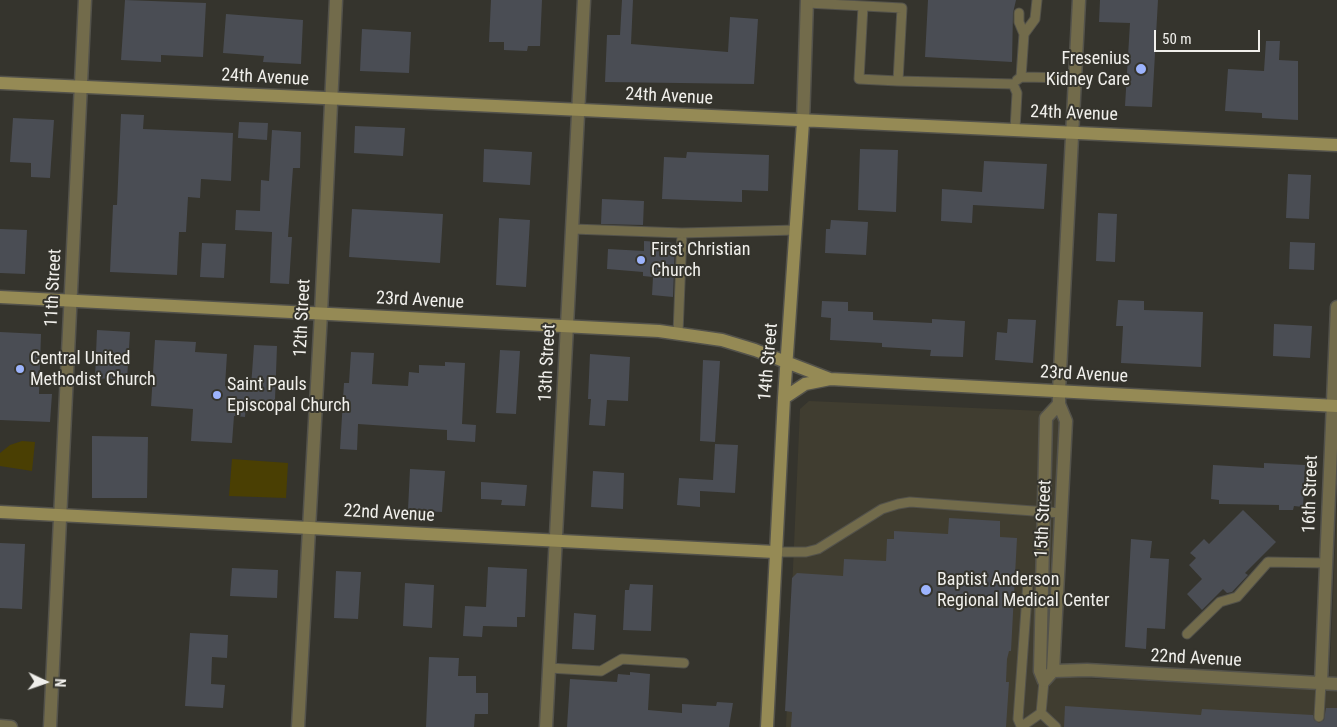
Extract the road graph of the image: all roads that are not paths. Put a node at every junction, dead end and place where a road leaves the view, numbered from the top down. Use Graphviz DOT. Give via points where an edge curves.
graph roads {
  1 [pos="85,0"];
  2 [pos="336,0"];
  3 [pos="584,0"];
  4 [pos="1037,0"];
  5 [pos="1079,0"];
  6 [pos="807,1"];
  7 [pos="903,4"];
  8 [pos="863,6"];
  9 [pos="1019,14"];
  10 [pos="1024,34"];
  11 [pos="1020,77"];
  12 [pos="1075,78"];
  13 [pos="898,81"];
  14 [pos="0,83"];
  15 [pos="1013,84"];
  16 [pos="81,87"];
  17 [pos="332,98"];
  18 [pos="579,110"];
  19 [pos="803,122"];
  20 [pos="1015,130"];
  21 [pos="1072,132"];
  22 [pos="1337,145"];
  23 [pos="573,229"];
  24 [pos="796,230"];
  25 [pos="682,233"];
  26 [pos="0,297"];
  27 [pos="72,300"];
  28 [pos="1337,307"];
  29 [pos="321,313"];
  30 [pos="567,326"];
  31 [pos="678,333"];
  32 [pos="788,362"];
  33 [pos="830,380"];
  34 [pos="1059,397"];
  35 [pos="784,398"];
  36 [pos="1335,406"];
  37 [pos="0,512"];
  38 [pos="1043,512"];
  39 [pos="1062,513"];
  40 [pos="60,515"];
  41 [pos="308,527"];
  42 [pos="555,540"];
  43 [pos="776,552"];
  44 [pos="1326,562"];
  45 [pos="1041,577"];
  46 [pos="1187,634"];
  47 [pos="684,663"];
  48 [pos="548,668"];
  49 [pos="1053,671"];
  50 [pos="1044,681"];
  51 [pos="1321,683"];
  52 [pos="1337,684"];
  53 [pos="1041,713"];
  54 [pos="1319,717"];
  55 [pos="0,726"];
  56 [pos="10,727"];
  57 [pos="50,727"];
  58 [pos="298,727"];
  59 [pos="546,727"];
  60 [pos="767,727"];
  61 [pos="1021,727"];
  62 [pos="1056,727"];
  1 -- 16 [label="street, 11th Street"];
  2 -- 17 [label="street, 12th Street"];
  3 -- 18 [label="street, 13th Street"];
  4 -- 10 [label="lane" via="1035,19"];
  5 -- 12 [label="street, 15th Street"];
  6 -- 8 [label="lane"];
  6 -- 19 [label="street, 14th Street"];
  7 -- 8 [label="lane"];
  7 -- 13 [label="lane"];
  8 -- 13 [label="lane" via="859,79"];
  9 -- 10 [label="lane"];
  10 -- 11 [label="lane"];
  11 -- 12 [label="lane"];
  11 -- 15 [label="lane"];
  12 -- 21 [label="street, 15th Street"];
  13 -- 15 [label="lane"];
  14 -- 16 [label="main road, 24th Avenue"];
  15 -- 20 [label="lane" via="1017,93"];
  16 -- 17 [label="main road, 24th Avenue"];
  16 -- 27 [label="street, 11th Street"];
  17 -- 18 [label="main road, 24th Avenue"];
  17 -- 29 [label="street, 12th Street"];
  18 -- 19 [label="main road, 24th Avenue"];
  18 -- 23 [label="street, 13th Street"];
  19 -- 20 [label="main road, 24th Avenue"];
  19 -- 24 [label="main road, 14th Street"];
  20 -- 21 [label="main road, 24th Avenue"];
  21 -- 22 [label="main road, 24th Avenue"];
  21 -- 34 [label="street, 15th Street"];
  23 -- 25 [label="lane"];
  23 -- 30 [label="street, 13th Street"];
  24 -- 25 [label="lane"];
  24 -- 32 [label="main road, 14th Street"];
  25 -- 31 [label="lane"];
  26 -- 27 [label="main road, 23rd Avenue"];
  27 -- 29 [label="main road, 23rd Avenue"];
  27 -- 40 [label="street, 11th Street"];
  28 -- 36 [label="street, 16th Street"];
  29 -- 30 [label="main road, 23rd Avenue"];
  29 -- 41 [label="street, 12th Street"];
  30 -- 31 [label="main road, 23rd Avenue"];
  30 -- 42 [label="street, 13th Street"];
  31 -- 32 [label="main road, 23rd Avenue" via="722,340"];
  32 -- 33 [label="main road, 23rd Avenue"];
  32 -- 35 [label="main road, 14th Street"];
  33 -- 34 [label="main road, 23rd Avenue"];
  33 -- 35 [label="main road, 23rd Avenue" via="805,384"];
  34 -- 36 [label="main road, 23rd Avenue"];
  34 -- 38 [label="street, 15th Street" via="1046,418"];
  34 -- 39 [label="street, 15th Street" via="1066,421"];
  35 -- 43 [label="main road, 14th Street"];
  36 -- 44 [label="street, 16th Street"];
  37 -- 40 [label="main road, 22nd Avenue"];
  38 -- 39 [label="lane"];
  38 -- 43 [label="lane" via="910,502 882,509 818,549"];
  38 -- 45 [label="street, 15th Street"];
  39 -- 49 [label="street, 15th Street"];
  40 -- 41 [label="main road, 22nd Avenue"];
  40 -- 57 [label="street, 11th Street"];
  41 -- 42 [label="main road, 22nd Avenue"];
  41 -- 58 [label="street, 12th Street"];
  42 -- 43 [label="main road, 22nd Avenue"];
  42 -- 48 [label="street, 13th Street"];
  43 -- 60 [label="main road, 14th Street"];
  44 -- 46 [label="lane" via="1268,562 1237,596 1220,602"];
  44 -- 51 [label="street, 16th Street"];
  45 -- 50 [label="street, 15th Street" via="1040,670"];
  45 -- 61 [label="lane" via="1028,582 1018,719"];
  47 -- 48 [label="lane" via="622,659 600,672"];
  48 -- 59 [label="street, 13th Street"];
  49 -- 50 [label="street"];
  49 -- 51 [label="street, 22nd Avenue" via="1087,670"];
  50 -- 53 [label="lane"];
  51 -- 52 [label="street, 22nd Avenue"];
  51 -- 54 [label="lane"];
  53 -- 61 [label="lane"];
  53 -- 62 [label="lane"];
  55 -- 56 [label="street"];
}
